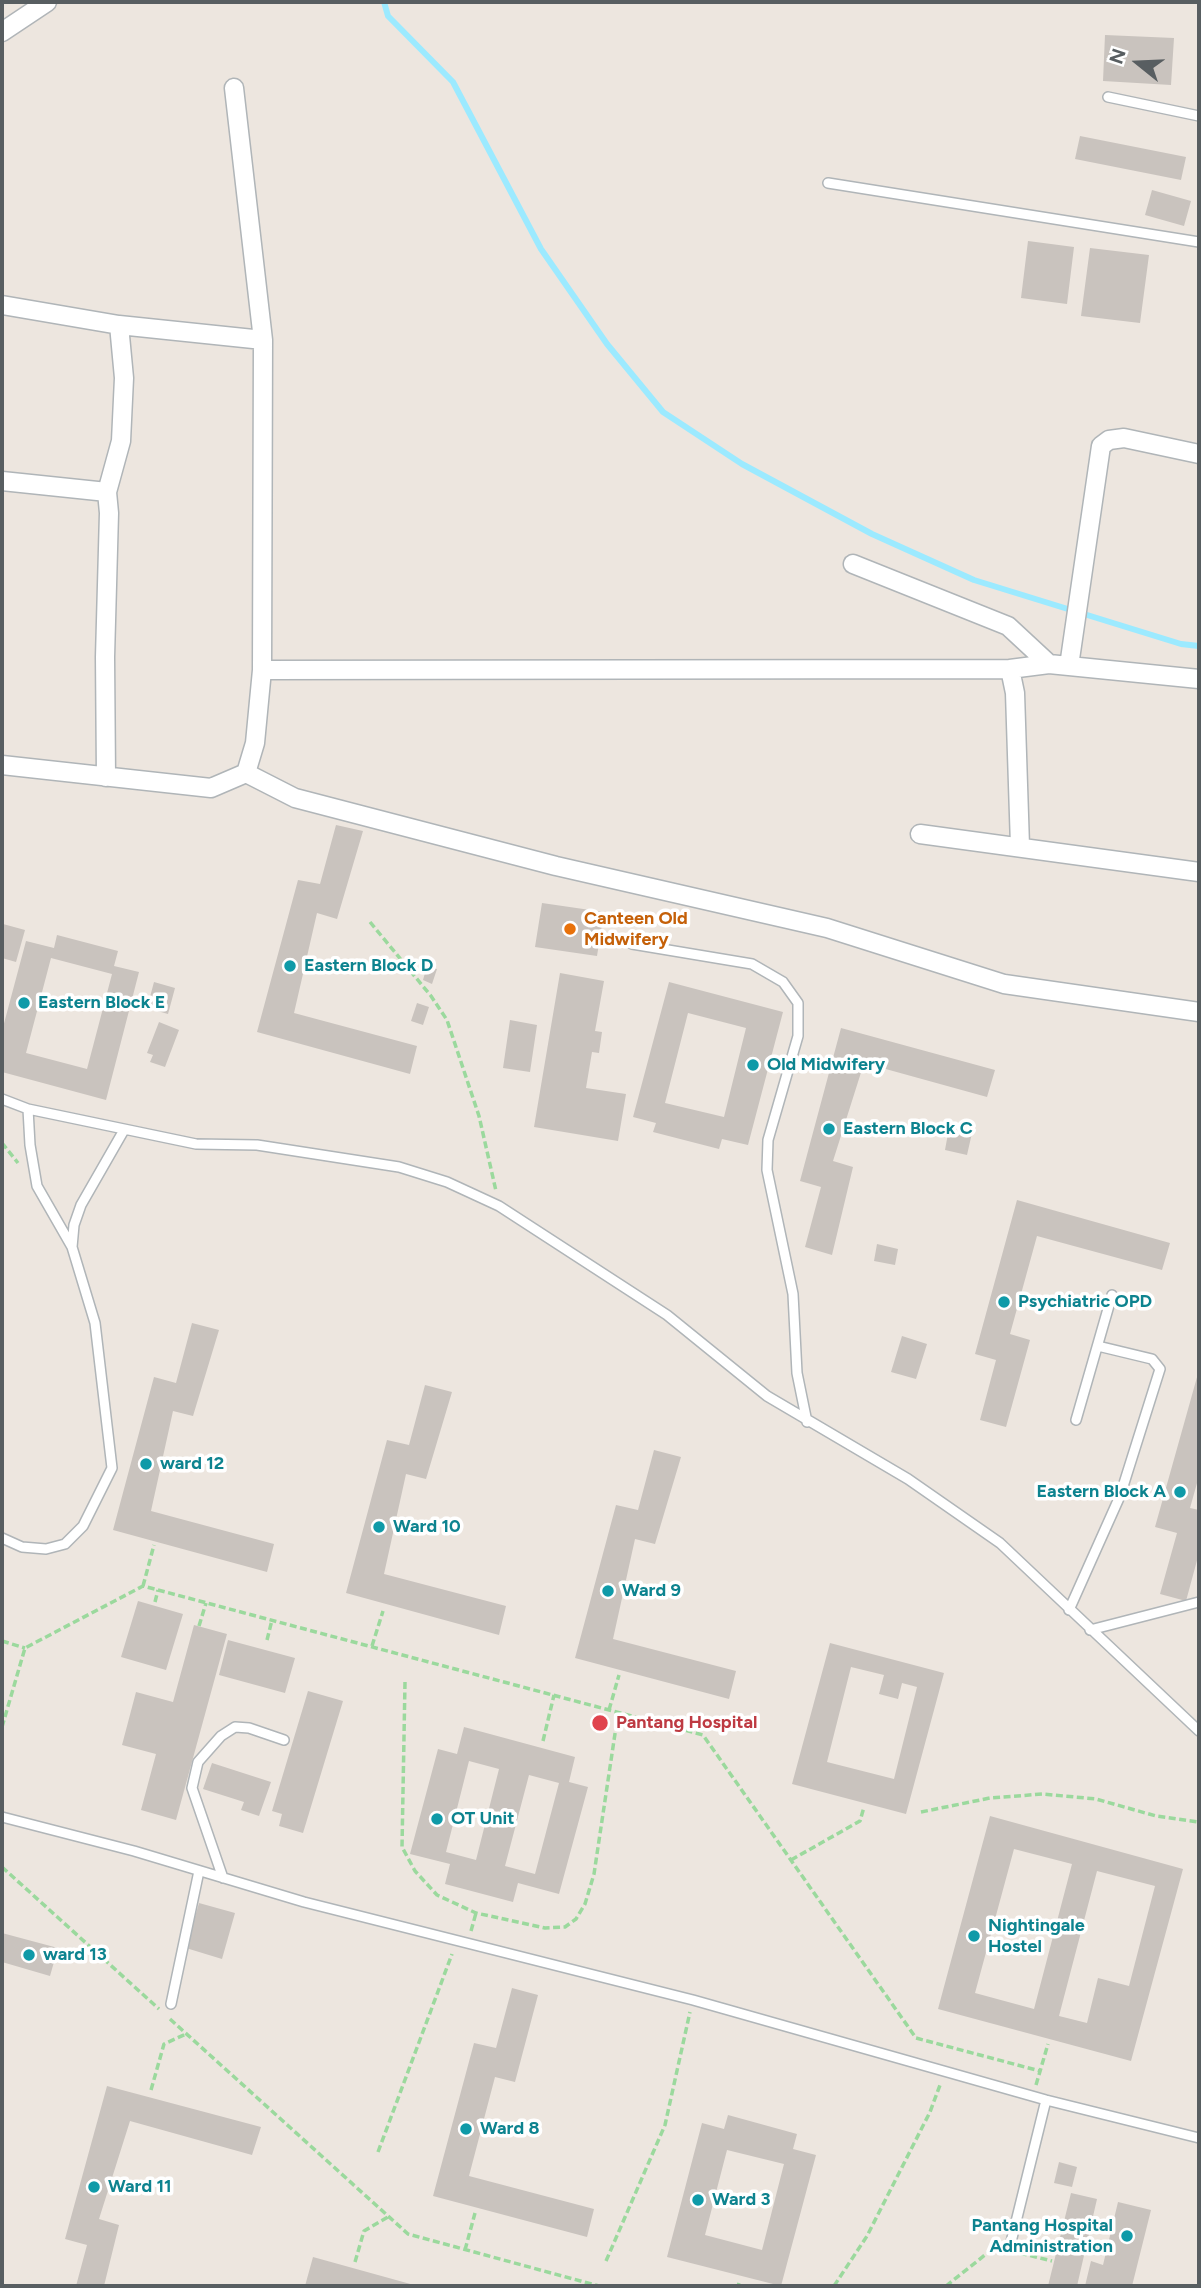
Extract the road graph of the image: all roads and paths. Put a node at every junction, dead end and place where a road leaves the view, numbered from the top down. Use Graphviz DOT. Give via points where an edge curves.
graph roads {
  1 [pos="47,2"];
  2 [pos="2,32"];
  3 [pos="234,88"];
  4 [pos="1108,97"];
  5 [pos="1199,116"];
  6 [pos="828,183"];
  7 [pos="1199,242"];
  8 [pos="2,305"];
  9 [pos="118,325"];
  10 [pos="263,341"];
  11 [pos="1199,454"];
  12 [pos="2,481"];
  13 [pos="107,492"];
  14 [pos="853,564"];
  15 [pos="1049,664"];
  16 [pos="1069,666"];
  17 [pos="1010,669"];
  18 [pos="262,670"];
  19 [pos="1199,679"];
  20 [pos="2,765"];
  21 [pos="246,773"];
  22 [pos="106,776"];
  23 [pos="920,834"];
  24 [pos="1020,846"];
  25 [pos="1199,872"];
  26 [pos="370,922"];
  27 [pos="632,944"];
  28 [pos="1199,1013"];
  29 [pos="2,1100"];
  30 [pos="28,1109"];
  31 [pos="124,1130"];
  32 [pos="499,1206"];
  33 [pos="72,1247"];
  34 [pos="1112,1295"];
  35 [pos="1098,1346"];
  36 [pos="1076,1420"];
  37 [pos="807,1422"];
  38 [pos="2,1538"];
  39 [pos="154,1545"];
  40 [pos="143,1586"];
  41 [pos="158,1590"];
  42 [pos="155,1602"];
  43 [pos="206,1602"];
  44 [pos="1199,1602"];
  45 [pos="1069,1610"];
  46 [pos="383,1611"];
  47 [pos="272,1620"];
  48 [pos="199,1626"];
  49 [pos="1090,1630"];
  50 [pos="267,1640"];
  51 [pos="2,1641"];
  52 [pos="372,1647"];
  53 [pos="25,1648"];
  54 [pos="619,1675"];
  55 [pos="405,1682"];
  56 [pos="554,1695"];
  57 [pos="609,1710"];
  58 [pos="2,1727"];
  59 [pos="616,1727"];
  60 [pos="1199,1731"];
  61 [pos="284,1740"];
  62 [pos="543,1741"];
  63 [pos="864,1807"];
  64 [pos="921,1812"];
  65 [pos="2,1817"];
  66 [pos="1199,1822"];
  67 [pos="791,1860"];
  68 [pos="2,1867"];
  69 [pos="199,1871"];
  70 [pos="223,1878"];
  71 [pos="476,1913"];
  72 [pos="457,1940"];
  73 [pos="468,1942"];
  74 [pos="693,2000"];
  75 [pos="171,2004"];
  76 [pos="186,2034"];
  77 [pos="1048,2044"];
  78 [pos="946,2070"];
  79 [pos="1040,2071"];
  80 [pos="151,2090"];
  81 [pos="1033,2096"];
  82 [pos="1046,2100"];
  83 [pos="1199,2138"];
  84 [pos="378,2152"];
  85 [pos="475,2213"];
  86 [pos="388,2217"];
  87 [pos="1009,2246"];
  88 [pos="466,2250"];
  89 [pos="1018,2252"];
  90 [pos="606,2261"];
  91 [pos="1052,2261"];
  92 [pos="355,2262"];
  93 [pos="598,2286"];
  94 [pos="834,2286"];
  95 [pos="946,2286"];
  1 -- 2 [label="street"];
  3 -- 10 [label="street"];
  4 -- 5 [label="lane"];
  6 -- 7 [label="lane"];
  8 -- 9 [label="street"];
  9 -- 10 [label="street"];
  9 -- 13 [label="street" via="124,378 121,441"];
  10 -- 18 [label="street"];
  11 -- 16 [label="street" via="1124,438 1101,446"];
  12 -- 13 [label="street"];
  13 -- 22 [label="street"];
  14 -- 15 [label="street" via="1008,626"];
  15 -- 16 [label="street"];
  15 -- 17 [label="street"];
  16 -- 19 [label="street"];
  17 -- 18 [label="street"];
  17 -- 24 [label="street" via="1015,693"];
  18 -- 21 [label="street" via="255,743"];
  20 -- 22 [label="street"];
  21 -- 22 [label="street" via="211,788"];
  21 -- 28 [label="street" via="295,798 556,866 827,928 1004,984"];
  23 -- 24 [label="street"];
  24 -- 25 [label="street"];
  26 -- 32 [label="path" via="447,1020 479,1116"];
  27 -- 37 [label="lane" via="752,964 783,982 798,1003 798,1036 768,1140 767,1170 793,1294 797,1373"];
  29 -- 30 [label="lane"];
  30 -- 31 [label="lane"];
  30 -- 33 [label="lane" via="37,1186"];
  31 -- 32 [label="lane" via="196,1144 257,1145 399,1167"];
  31 -- 33 [label="lane" via="81,1205"];
  32 -- 37 [label="lane" via="667,1315 720,1361"];
  33 -- 38 [label="lane" via="95,1323 112,1468 83,1526 65,1544 46,1549 22,1547"];
  34 -- 35 [label="lane"];
  35 -- 36 [label="lane"];
  35 -- 45 [label="lane" via="1152,1359 1160,1369 1120,1496"];
  37 -- 45 [label="lane" via="908,1479 1000,1543"];
  39 -- 40 [label="path"];
  40 -- 41 [label="path"];
  40 -- 53 [label="path"];
  41 -- 42 [label="path"];
  41 -- 43 [label="path"];
  43 -- 47 [label="path"];
  43 -- 48 [label="path"];
  44 -- 49 [label="lane"];
  45 -- 49 [label="lane"];
  46 -- 52 [label="path"];
  47 -- 50 [label="path"];
  47 -- 52 [label="path"];
  49 -- 60 [label="lane"];
  51 -- 53 [label="path"];
  52 -- 56 [label="path"];
  53 -- 58 [label="path"];
  54 -- 57 [label="path"];
  55 -- 71 [label="path" via="402,1847 415,1871 437,1895"];
  56 -- 57 [label="path"];
  56 -- 62 [label="path"];
  57 -- 67 [label="path" via="703,1735"];
  59 -- 71 [label="path" via="594,1874 576,1919 565,1927 545,1928"];
  61 -- 70 [label="lane" via="235,1727 198,1762 192,1788"];
  63 -- 67 [label="path" via="860,1821"];
  64 -- 66 [label="path" via="990,1798 1043,1794 1096,1799 1156,1816"];
  65 -- 69 [label="lane"];
  67 -- 79 [label="path" via="916,2038"];
  68 -- 76 [label="path"];
  69 -- 70 [label="lane"];
  69 -- 75 [label="lane"];
  70 -- 72 [label="lane"];
  71 -- 73 [label="path"];
  72 -- 73 [label="lane"];
  72 -- 84 [label="path"];
  73 -- 74 [label="lane"];
  74 -- 78 [label="lane"];
  74 -- 90 [label="path" via="666,2126"];
  76 -- 80 [label="path" via="164,2044"];
  76 -- 86 [label="path"];
  77 -- 79 [label="path"];
  78 -- 81 [label="lane"];
  78 -- 94 [label="path" via="930,2112 867,2236"];
  79 -- 81 [label="path"];
  81 -- 82 [label="lane"];
  82 -- 83 [label="lane"];
  82 -- 87 [label="lane"];
  85 -- 88 [label="path"];
  86 -- 88 [label="path" via="408,2234"];
  86 -- 92 [label="path" via="364,2231"];
  87 -- 95 [label="path" via="995,2246"];
  88 -- 93 [label="path"];
  89 -- 91 [label="path"];
}
